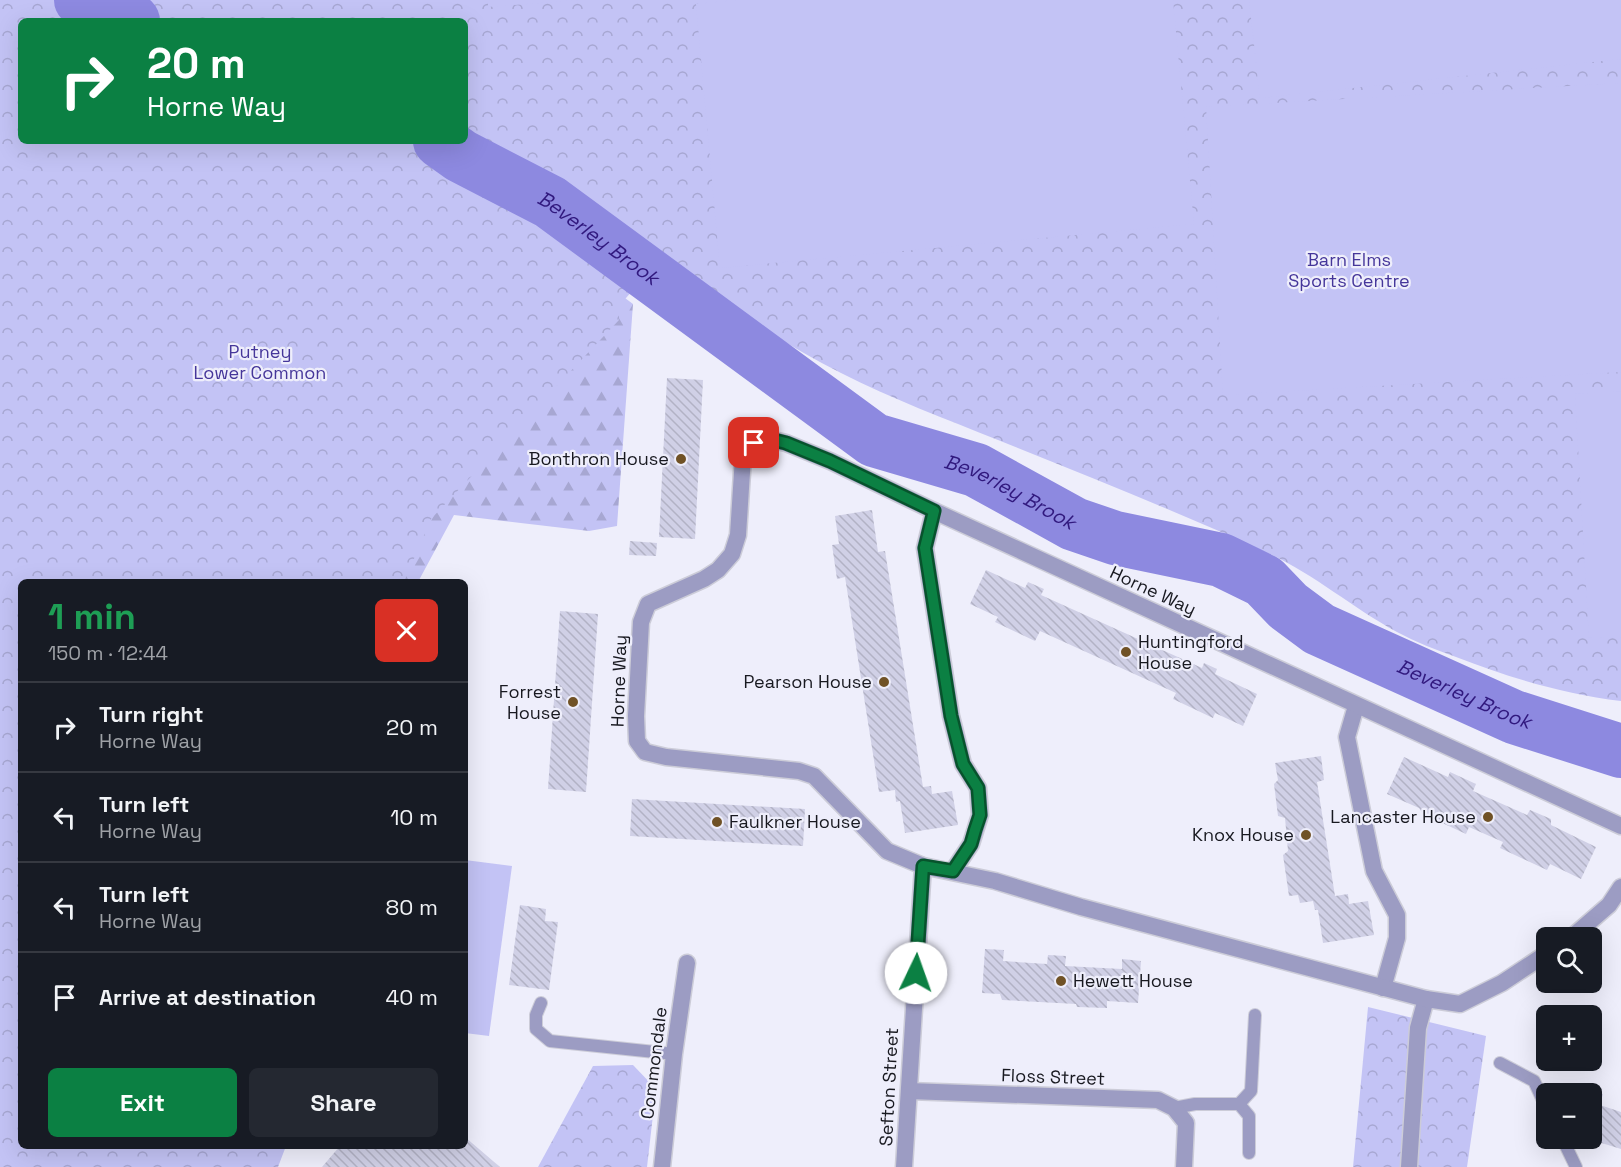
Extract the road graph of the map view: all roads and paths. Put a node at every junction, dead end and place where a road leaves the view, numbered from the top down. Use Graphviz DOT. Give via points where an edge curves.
graph roads {
  1 [pos="934,511"];
  2 [pos="1356,706"];
  3 [pos="1621,826"];
  4 [pos="923,866"];
  5 [pos="953,871"];
  6 [pos="1621,887"];
  7 [pos="1584,927"];
  8 [pos="1536,961"];
  9 [pos="687,963"];
  10 [pos="1383,988"];
  11 [pos="1426,999"];
  12 [pos="541,1003"];
  13 [pos="1255,1015"];
  14 [pos="674,1054"];
  15 [pos="1500,1063"];
  16 [pos="1536,1085"];
  17 [pos="909,1091"];
  18 [pos="1239,1104"];
  19 [pos="1174,1107"];
  20 [pos="1567,1149"];
  21 [pos="1249,1153"];
  22 [pos="662,1167"];
  23 [pos="904,1167"];
  24 [pos="1184,1167"];
  25 [pos="1409,1167"];
  26 [pos="1576,1167"];
  1 -- 2 [label="street, Horne Way"];
  1 -- 4 [label="street, Horne Way" via="786,443 770,439 754,443 743,457 738,535 732,554 704,579 648,604 641,622 636,716 637,741 645,752 814,776 887,851"];
  1 -- 5 [label="street" via="925,548 951,716 963,764 978,788 980,815 971,844"];
  2 -- 3 [label="street, Horne Way"];
  2 -- 10 [label="street" via="1347,737 1351,759 1374,871 1397,915 1397,938"];
  4 -- 5 [label="street, Horne Way"];
  4 -- 17 [label="street, Sefton Street"];
  5 -- 10 [label="street, Horne Way"];
  6 -- 7 [label="street" via="1609,905"];
  8 -- 11 [label="street, Horne Way" via="1460,1004"];
  9 -- 14 [label="street, Commondale"];
  10 -- 11 [label="street, Horne Way"];
  11 -- 25 [label="street" via="1418,1028"];
  12 -- 14 [label="lane" via="536,1029 550,1041"];
  13 -- 18 [label="lane" via="1251,1091"];
  14 -- 22 [label="street, Commondale"];
  15 -- 16 [label="lane"];
  17 -- 19 [label="street, Floss Street" via="1158,1100"];
  17 -- 23 [label="street, Sefton Street"];
  18 -- 19 [label="lane"];
  18 -- 21 [label="lane" via="1249,1116"];
  19 -- 24 [label="street" via="1186,1123"];
  20 -- 26 [label="lane"];
}
